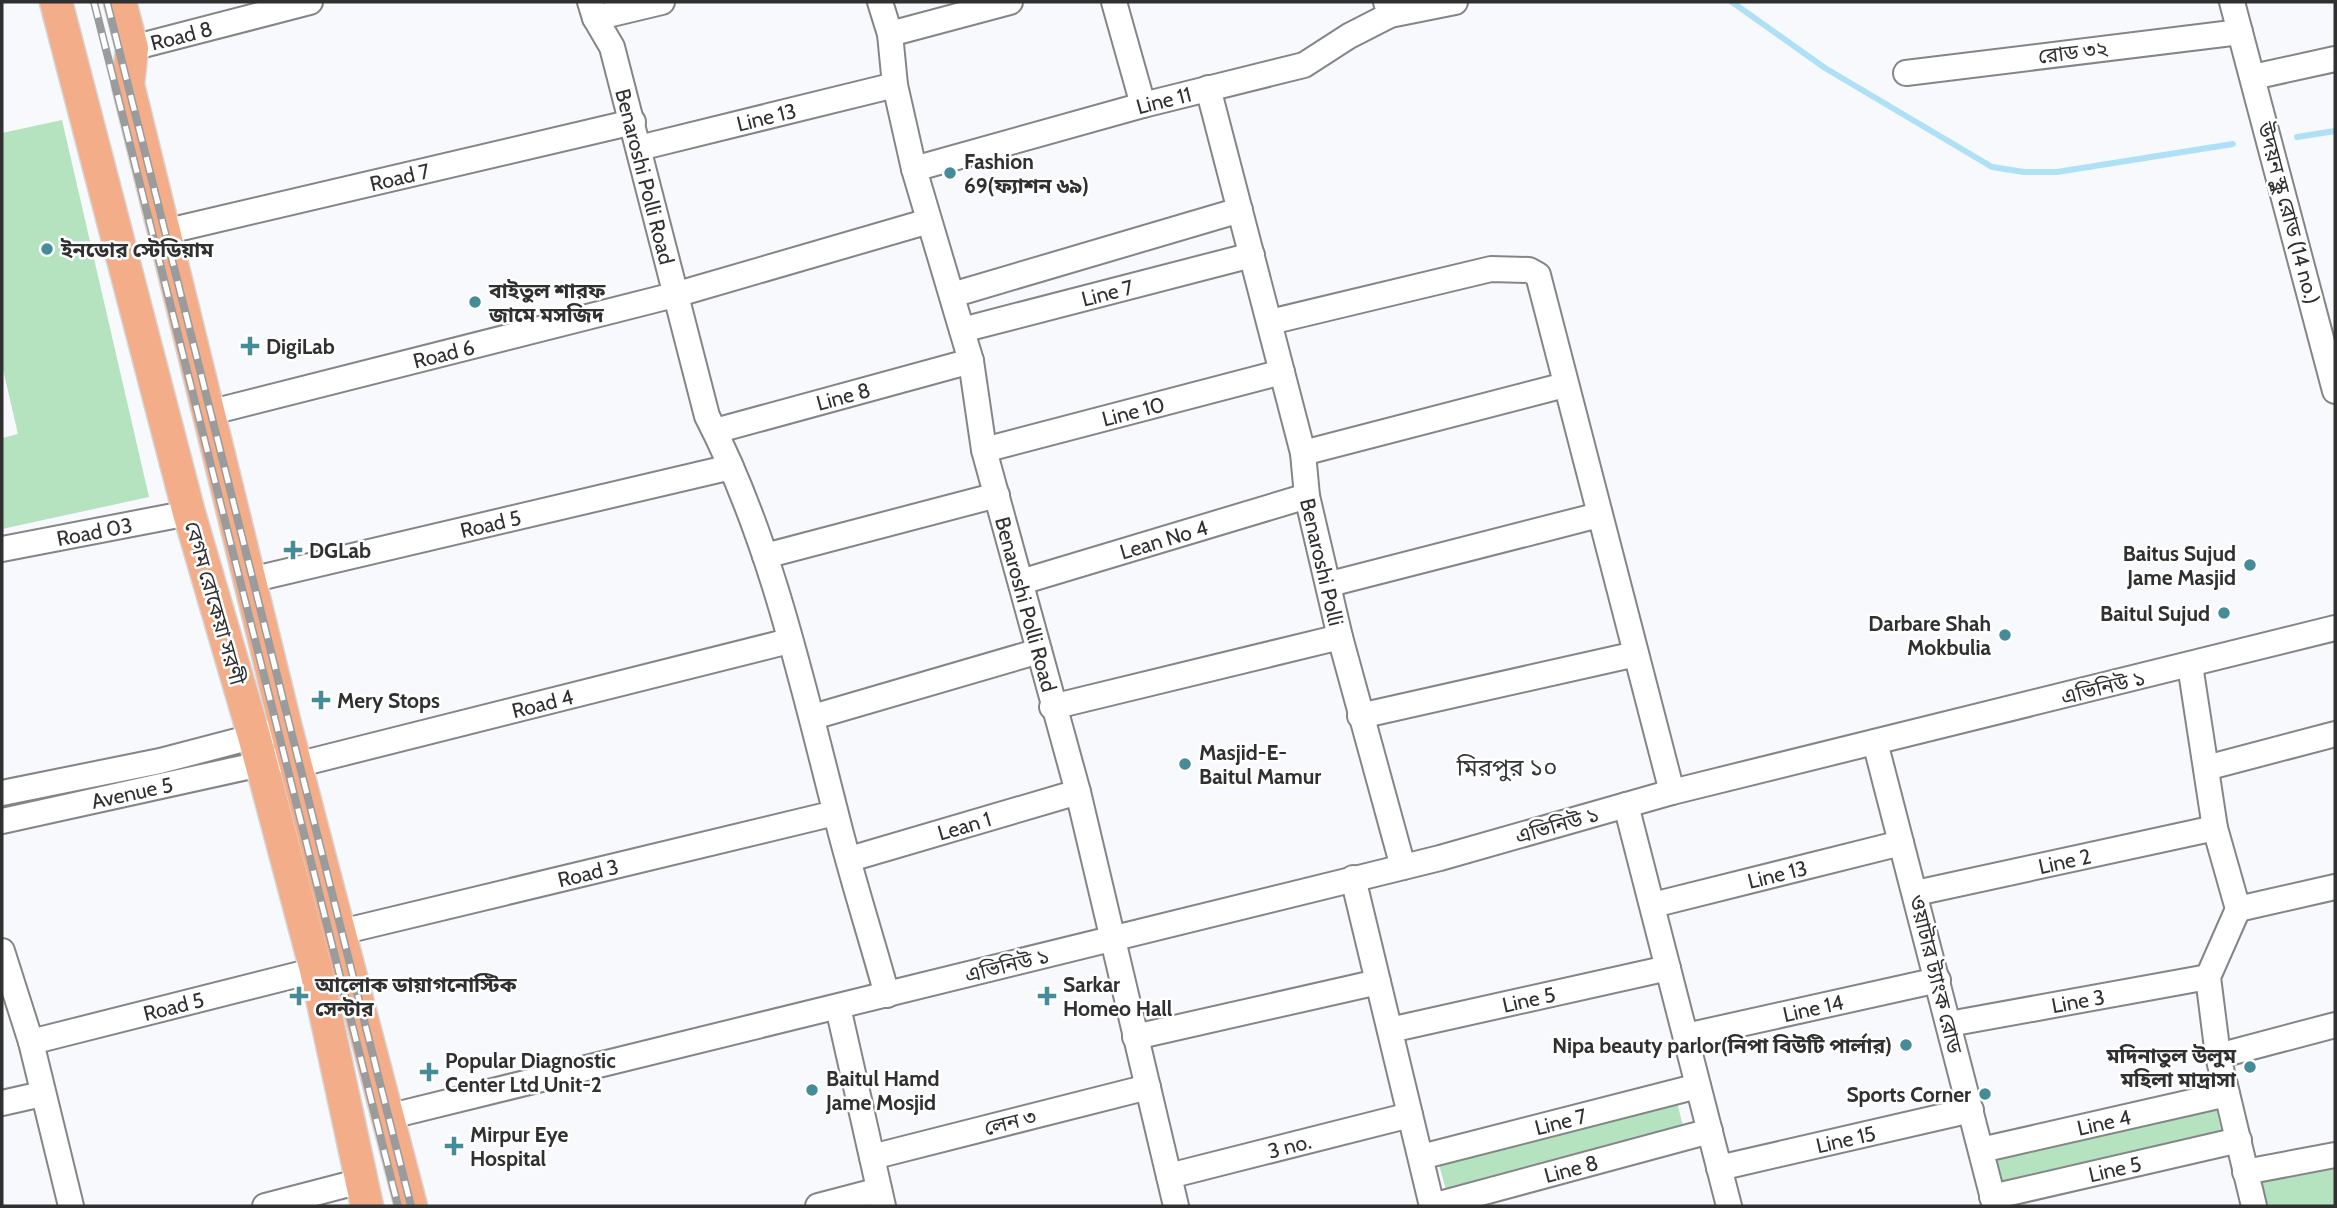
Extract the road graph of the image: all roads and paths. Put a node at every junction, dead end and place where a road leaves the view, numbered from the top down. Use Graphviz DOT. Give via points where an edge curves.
graph roads {
  1 [pos="56,2"];
  2 [pos="120,2"];
  3 [pos="310,2"];
  4 [pos="662,2"];
  5 [pos="880,2"];
  6 [pos="1010,2"];
  7 [pos="1114,2"];
  8 [pos="1455,2"];
  9 [pos="2232,2"];
  10 [pos="1388,9"];
  11 [pos="592,10"];
  12 [pos="2240,32"];
  13 [pos="890,34"];
  14 [pos="132,48"];
  15 [pos="2335,59"];
  16 [pos="1906,73"];
  17 [pos="2253,77"];
  18 [pos="895,85"];
  19 [pos="1208,88"];
  20 [pos="1143,105"];
  21 [pos="633,121"];
  22 [pos="639,148"];
  23 [pos="914,169"];
  24 [pos="1240,210"];
  25 [pos="929,221"];
  26 [pos="164,232"];
  27 [pos="1252,255"];
  28 [pos="678,294"];
  29 [pos="951,295"];
  30 [pos="1270,322"];
  31 [pos="962,330"];
  32 [pos="971,361"];
  33 [pos="2331,361"];
  34 [pos="1282,372"];
  35 [pos="1565,385"];
  36 [pos="2335,391"];
  37 [pos="208,413"];
  38 [pos="715,431"];
  39 [pos="984,450"];
  40 [pos="1303,453"];
  41 [pos="731,467"];
  42 [pos="997,495"];
  43 [pos="1307,496"];
  44 [pos="188,513"];
  45 [pos="1598,515"];
  46 [pos="2,549"];
  47 [pos="765,556"];
  48 [pos="250,580"];
  49 [pos="1021,582"];
  50 [pos="1330,584"];
  51 [pos="2335,628"];
  52 [pos="1340,637"];
  53 [pos="789,641"];
  54 [pos="1039,651"];
  55 [pos="1636,654"];
  56 [pos="2190,665"];
  57 [pos="1052,707"];
  58 [pos="1360,716"];
  59 [pos="813,717"];
  60 [pos="2335,734"];
  61 [pos="1875,742"];
  62 [pos="250,747"];
  63 [pos="292,750"];
  64 [pos="2206,768"];
  65 [pos="1078,792"];
  66 [pos="1672,792"];
  67 [pos="2,793"];
  68 [pos="1626,805"];
  69 [pos="835,813"];
  70 [pos="2,821"];
  71 [pos="2214,828"];
  72 [pos="1900,843"];
  73 [pos="850,859"];
  74 [pos="1403,867"];
  75 [pos="1353,878"];
  76 [pos="2335,887"];
  77 [pos="1916,893"];
  78 [pos="1653,905"];
  79 [pos="2238,909"];
  80 [pos="341,932"];
  81 [pos="1110,939"];
  82 [pos="2,951"];
  83 [pos="1668,968"];
  84 [pos="316,970"];
  85 [pos="2208,977"];
  86 [pos="1938,980"];
  87 [pos="1378,982"];
  88 [pos="887,995"];
  89 [pos="838,1007"];
  90 [pos="1949,1024"];
  91 [pos="2335,1025"];
  92 [pos="1390,1030"];
  93 [pos="1686,1036"];
  94 [pos="1135,1037"];
  95 [pos="31,1042"];
  96 [pos="2218,1056"];
  97 [pos="1698,1086"];
  98 [pos="1147,1087"];
  99 [pos="41,1094"];
  100 [pos="2227,1094"];
  101 [pos="2,1103"];
  102 [pos="1971,1110"];
  103 [pos="1410,1115"];
  104 [pos="387,1117"];
  105 [pos="1710,1131"];
  106 [pos="2239,1140"];
  107 [pos="1981,1150"];
  108 [pos="2335,1155"];
  109 [pos="872,1157"];
  110 [pos="1420,1157"];
  111 [pos="1719,1168"];
  112 [pos="2245,1172"];
  113 [pos="1170,1177"];
  114 [pos="364,1194"];
  115 [pos="881,1198"];
  116 [pos="1993,1202"];
  117 [pos="71,1206"];
  118 [pos="265,1206"];
  119 [pos="411,1206"];
  120 [pos="818,1206"];
  121 [pos="1176,1206"];
  122 [pos="1432,1206"];
  123 [pos="1729,1206"];
  124 [pos="2254,1206"];
  1 -- 44 [label="main road, বেগম রোকেয়া সরণী"];
  2 -- 14 [label="main road, বেগম রোকেয়া সরণী"];
  3 -- 14 [label="street, Road 8"];
  4 -- 11 [label="street"];
  5 -- 13 [label="street, Benaroshi Polli Road"];
  6 -- 13 [label="street"];
  7 -- 20 [label="street"];
  8 -- 10 [label="street"];
  9 -- 12 [label="street, উদয়ন স্কুল রোড (14 no.)"];
  10 -- 19 [label="street, Line 11" via="1304,65"];
  11 -- 21 [label="street, Benaroshi Polli Road" via="612,47"];
  12 -- 16 [label="street, রোড ৩২"];
  12 -- 17 [label="street, উদয়ন স্কুল রোড (14 no.)"];
  13 -- 18 [label="street, Benaroshi Polli Road"];
  14 -- 26 [label="main road, বেগম রোকেয়া সরণী" via="128,85"];
  15 -- 17 [label="street"];
  17 -- 33 [label="street, উদয়ন স্কুল রোড (14 no.)"];
  18 -- 22 [label="street, Line 13"];
  18 -- 23 [label="street, Benaroshi Polli Road"];
  19 -- 20 [label="street, Line 11"];
  19 -- 24 [label="street, Benaroshi Polli"];
  20 -- 23 [label="street, Line 11"];
  21 -- 22 [label="street, Benaroshi Polli Road"];
  21 -- 26 [label="street, Road 7"];
  22 -- 28 [label="street, Benaroshi Polli Road"];
  23 -- 25 [label="street, Benaroshi Polli Road"];
  24 -- 27 [label="street, Benaroshi Polli"];
  24 -- 29 [label="street"];
  25 -- 28 [label="street"];
  25 -- 29 [label="street, Benaroshi Polli Road"];
  26 -- 37 [label="main road, বেগম রোকেয়া সরণী"];
  27 -- 30 [label="street, Benaroshi Polli"];
  27 -- 31 [label="street, Line 7"];
  28 -- 37 [label="street, Road 6"];
  28 -- 38 [label="street, Benaroshi Polli Road"];
  29 -- 31 [label="street, Benaroshi Polli Road"];
  30 -- 34 [label="street, Benaroshi Polli"];
  30 -- 35 [label="street" via="1492,269 1529,270 1538,275"];
  31 -- 32 [label="street, Benaroshi Polli Road"];
  32 -- 38 [label="street, Line 8"];
  32 -- 39 [label="street, Benaroshi Polli Road"];
  33 -- 36 [label="street, উদয়ন স্কুল রোড (14 no.)"];
  34 -- 39 [label="street, Line 10"];
  34 -- 40 [label="street, Benaroshi Polli"];
  35 -- 40 [label="street"];
  35 -- 45 [label="street"];
  37 -- 48 [label="main road, বেগম রোকেয়া সরণী"];
  38 -- 41 [label="street, Benaroshi Polli Road"];
  39 -- 42 [label="street, Benaroshi Polli Road"];
  40 -- 43 [label="street, Benaroshi Polli"];
  41 -- 47 [label="street, Benaroshi Polli Road"];
  41 -- 48 [label="street, Road 5"];
  42 -- 47 [label="street"];
  42 -- 49 [label="street, Benaroshi Polli Road"];
  43 -- 49 [label="street, Lean No 4"];
  43 -- 50 [label="street, Benaroshi Polli"];
  44 -- 46 [label="street, Road 03"];
  44 -- 62 [label="main road, বেগম রোকেয়া সরণী"];
  45 -- 50 [label="street"];
  45 -- 55 [label="street"];
  47 -- 53 [label="street, Benaroshi Polli Road"];
  48 -- 63 [label="main road, বেগম রোকেয়া সরণী"];
  49 -- 54 [label="street, Benaroshi Polli Road"];
  50 -- 52 [label="street, Benaroshi Polli"];
  51 -- 56 [label="street, এভিনিউ ১"];
  52 -- 57 [label="street"];
  52 -- 58 [label="street, Benaroshi Polli"];
  53 -- 59 [label="street, Benaroshi Polli Road"];
  53 -- 63 [label="street, Road 4"];
  54 -- 57 [label="street, Benaroshi Polli Road"];
  54 -- 59 [label="street"];
  55 -- 58 [label="street"];
  55 -- 66 [label="street"];
  56 -- 61 [label="street, এভিনিউ ১"];
  56 -- 64 [label="street"];
  57 -- 65 [label="street, Benaroshi Polli Road"];
  58 -- 74 [label="street, Benaroshi Polli"];
  59 -- 69 [label="street, Benaroshi Polli Road"];
  60 -- 64 [label="street"];
  61 -- 66 [label="street, এভিনিউ ১"];
  61 -- 72 [label="street, ওয়াটার ট্যাংক রোড"];
  62 -- 63 [label="street, Road 4"];
  62 -- 67 [label="street"];
  62 -- 70 [label="street, Avenue 5"];
  62 -- 84 [label="main road, বেগম রোকেয়া সরণী"];
  63 -- 80 [label="main road, বেগম রোকেয়া সরণী"];
  64 -- 71 [label="street"];
  65 -- 73 [label="street, Lean 1"];
  65 -- 81 [label="street, Benaroshi Polli Road"];
  66 -- 68 [label="street, এভিনিউ ১"];
  68 -- 74 [label="street, এভিনিউ ১"];
  68 -- 78 [label="street, এভিনিউ ১"];
  69 -- 73 [label="street, Benaroshi Polli Road"];
  69 -- 80 [label="street, Road 3"];
  71 -- 77 [label="street, Line 2"];
  71 -- 79 [label="street"];
  72 -- 77 [label="street, ওয়াটার ট্যাংক রোড"];
  72 -- 78 [label="street, Line 13"];
  73 -- 88 [label="street, Benaroshi Polli Road"];
  74 -- 75 [label="street, এভিনিউ ১"];
  75 -- 81 [label="street, এভিনিউ ১"];
  75 -- 87 [label="street"];
  76 -- 79 [label="street"];
  77 -- 86 [label="street, ওয়াটার ট্যাংক রোড"];
  78 -- 83 [label="street, এভিনিউ ১"];
  79 -- 85 [label="street"];
  80 -- 104 [label="main road, বেগম রোকেয়া সরণী"];
  81 -- 88 [label="street, এভিনিউ ১"];
  81 -- 94 [label="street, Benaroshi Polli Road"];
  82 -- 95 [label="street"];
  83 -- 92 [label="street, Line 5"];
  83 -- 93 [label="street, এভিনিউ ১"];
  84 -- 95 [label="street, Road 5"];
  84 -- 114 [label="main road, বেগম রোকেয়া সরণী"];
  85 -- 90 [label="street, Line 3"];
  85 -- 96 [label="street"];
  86 -- 90 [label="street, ওয়াটার ট্যাংক রোড"];
  86 -- 93 [label="street, Line 14"];
  87 -- 92 [label="street"];
  87 -- 94 [label="street"];
  88 -- 89 [label="street, এভিনিউ ১"];
  89 -- 104 [label="street, এভিনিউ ১"];
  89 -- 109 [label="street"];
  90 -- 102 [label="street, ওয়াটার ট্যাংক রোড"];
  91 -- 96 [label="street"];
  92 -- 103 [label="street"];
  93 -- 97 [label="street, এভিনিউ ১"];
  94 -- 98 [label="street, Benaroshi Polli Road"];
  95 -- 99 [label="street"];
  96 -- 100 [label="street"];
  97 -- 105 [label="street, এভিনিউ ১"];
  97 -- 110 [label="street, Line 7"];
  98 -- 109 [label="street, লেন ৩"];
  98 -- 113 [label="street, Benaroshi Polli Road"];
  99 -- 101 [label="street"];
  99 -- 117 [label="street"];
  100 -- 106 [label="street"];
  100 -- 107 [label="street, Line 4"];
  102 -- 107 [label="street, ওয়াটার ট্যাংক রোড"];
  102 -- 111 [label="street, Line 15"];
  103 -- 110 [label="street"];
  103 -- 113 [label="street, 3 no."];
  104 -- 119 [label="main road, বেগম রোকেয়া সরণী"];
  105 -- 111 [label="street, এভিনিউ ১"];
  105 -- 122 [label="street, Line 8"];
  106 -- 112 [label="street"];
  106 -- 116 [label="street, Line 5"];
  107 -- 116 [label="street, ওয়াটার ট্যাংক রোড"];
  108 -- 112 [label="street"];
  109 -- 115 [label="street"];
  110 -- 122 [label="street"];
  111 -- 123 [label="street, এভিনিউ ১"];
  112 -- 124 [label="street"];
  113 -- 121 [label="street, Benaroshi Polli Road"];
  114 -- 118 [label="street"];
  115 -- 120 [label="street"];
}
